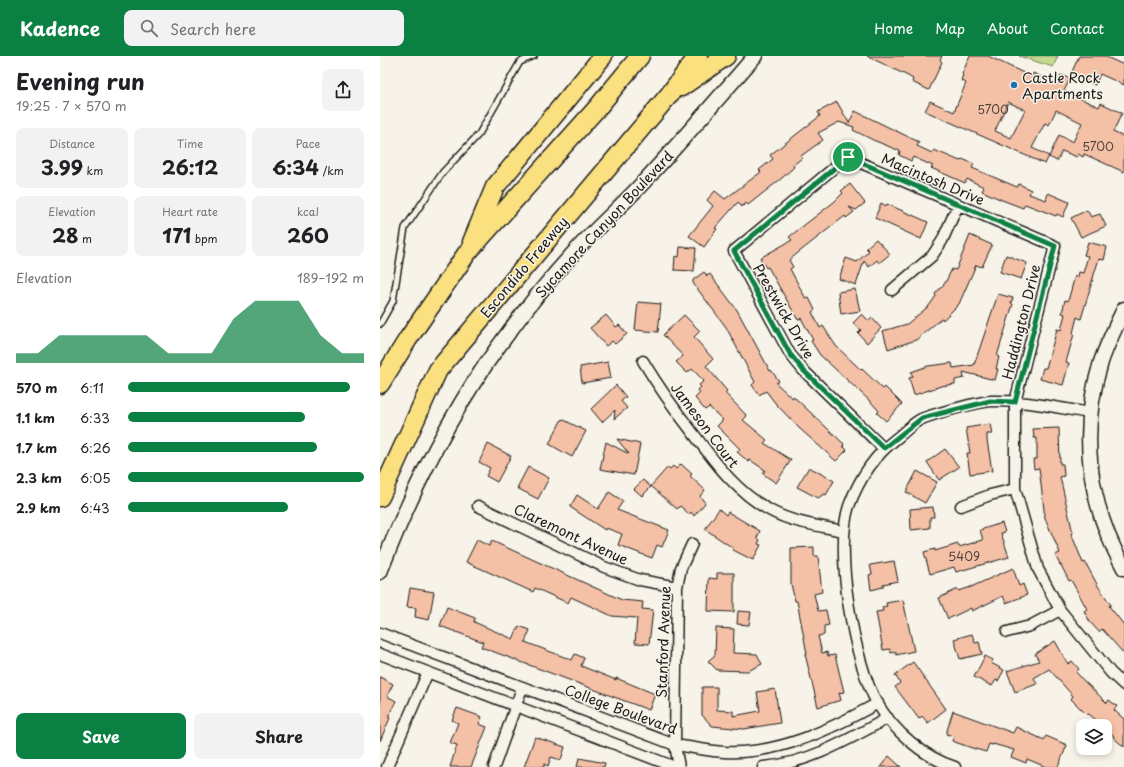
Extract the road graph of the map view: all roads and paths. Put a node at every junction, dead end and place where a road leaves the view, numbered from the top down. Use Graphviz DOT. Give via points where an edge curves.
graph roads {
  1 [pos="534,56"];
  2 [pos="603,56"];
  3 [pos="640,56"];
  4 [pos="698,56"];
  5 [pos="726,56"];
  6 [pos="755,56"];
  7 [pos="669,95"];
  8 [pos="958,205"];
  9 [pos="1055,246"];
  10 [pos="734,251"];
  11 [pos="467,253"];
  12 [pos="892,290"];
  13 [pos="1124,309"];
  14 [pos="380,324"];
  15 [pos="642,361"];
  16 [pos="380,384"];
  17 [pos="1015,402"];
  18 [pos="1090,413"];
  19 [pos="884,448"];
  20 [pos="1015,489"];
  21 [pos="380,497"];
  22 [pos="478,506"];
  23 [pos="961,506"];
  24 [pos="844,531"];
  25 [pos="692,544"];
  26 [pos="1124,568"];
  27 [pos="380,572"];
  28 [pos="677,587"];
  29 [pos="1060,610"];
  30 [pos="1007,632"];
  31 [pos="380,633"];
  32 [pos="380,654"];
  33 [pos="428,672"];
  34 [pos="1124,685"];
  35 [pos="522,688"];
  36 [pos="878,703"];
  37 [pos="516,706"];
  38 [pos="888,718"];
  39 [pos="675,745"];
  40 [pos="387,767"];
  41 [pos="494,767"];
  42 [pos="675,767"];
  43 [pos="679,767"];
  44 [pos="763,767"];
  45 [pos="955,767"];
  1 -- 14 [label="lane" via="520,62 479,134 442,172 405,228 393,301"];
  2 -- 11 [label="highway" via="495,187"];
  3 -- 11 [label="highway" via="598,107"];
  4 -- 7 [label="highway, Escondido Freeway"];
  5 -- 7 [label="highway"];
  6 -- 27 [label="street, Sycamore Canyon Boulevard" via="639,187 571,256 527,308 472,386 433,452 399,522"];
  7 -- 21 [label="highway, Escondido Freeway" via="438,370"];
  8 -- 9 [label="street, Macintosh Drive"];
  8 -- 10 [label="street, Macintosh Drive" via="848,157"];
  8 -- 12 [label="street" via="942,241 932,256"];
  9 -- 17 [label="street, Haddington Drive"];
  10 -- 19 [label="street, Prestwick Drive" via="790,354 803,370"];
  11 -- 16 [label="highway"];
  13 -- 18 [label="street" via="1101,361"];
  15 -- 24 [label="street, Jameson Court" via="660,390 732,482 773,512 806,523"];
  17 -- 18 [label="street"];
  17 -- 19 [label="street" via="990,401 922,418"];
  17 -- 20 [label="street, Haddington Drive"];
  18 -- 26 [label="street" via="1089,458 1092,483 1113,549"];
  19 -- 24 [label="street" via="858,485 849,506"];
  20 -- 23 [label="street"];
  20 -- 29 [label="street, Haddington Drive" via="1038,569"];
  22 -- 28 [label="street, Claremont Avenue" via="604,567 640,580"];
  24 -- 36 [label="street" via="843,559 847,592 860,660"];
  25 -- 28 [label="street, Stanford Avenue" via="681,568"];
  28 -- 39 [label="street, Stanford Avenue"];
  29 -- 30 [label="street" via="1030,626"];
  29 -- 34 [label="street, Haddington Drive" via="1111,673"];
  31 -- 35 [label="street, College Boulevard"];
  32 -- 33 [label="street"];
  33 -- 37 [label="street"];
  33 -- 40 [label="street"];
  35 -- 37 [label="street"];
  35 -- 39 [label="street, College Boulevard"];
  36 -- 38 [label="street"];
  36 -- 39 [label="street, College Boulevard" via="817,735 760,750 724,752"];
  37 -- 41 [label="street"];
  37 -- 42 [label="street"];
  38 -- 44 [label="street" via="832,748 792,762"];
  38 -- 45 [label="street" via="904,736 934,759"];
  39 -- 43 [label="street, Stanford Avenue"];
}
